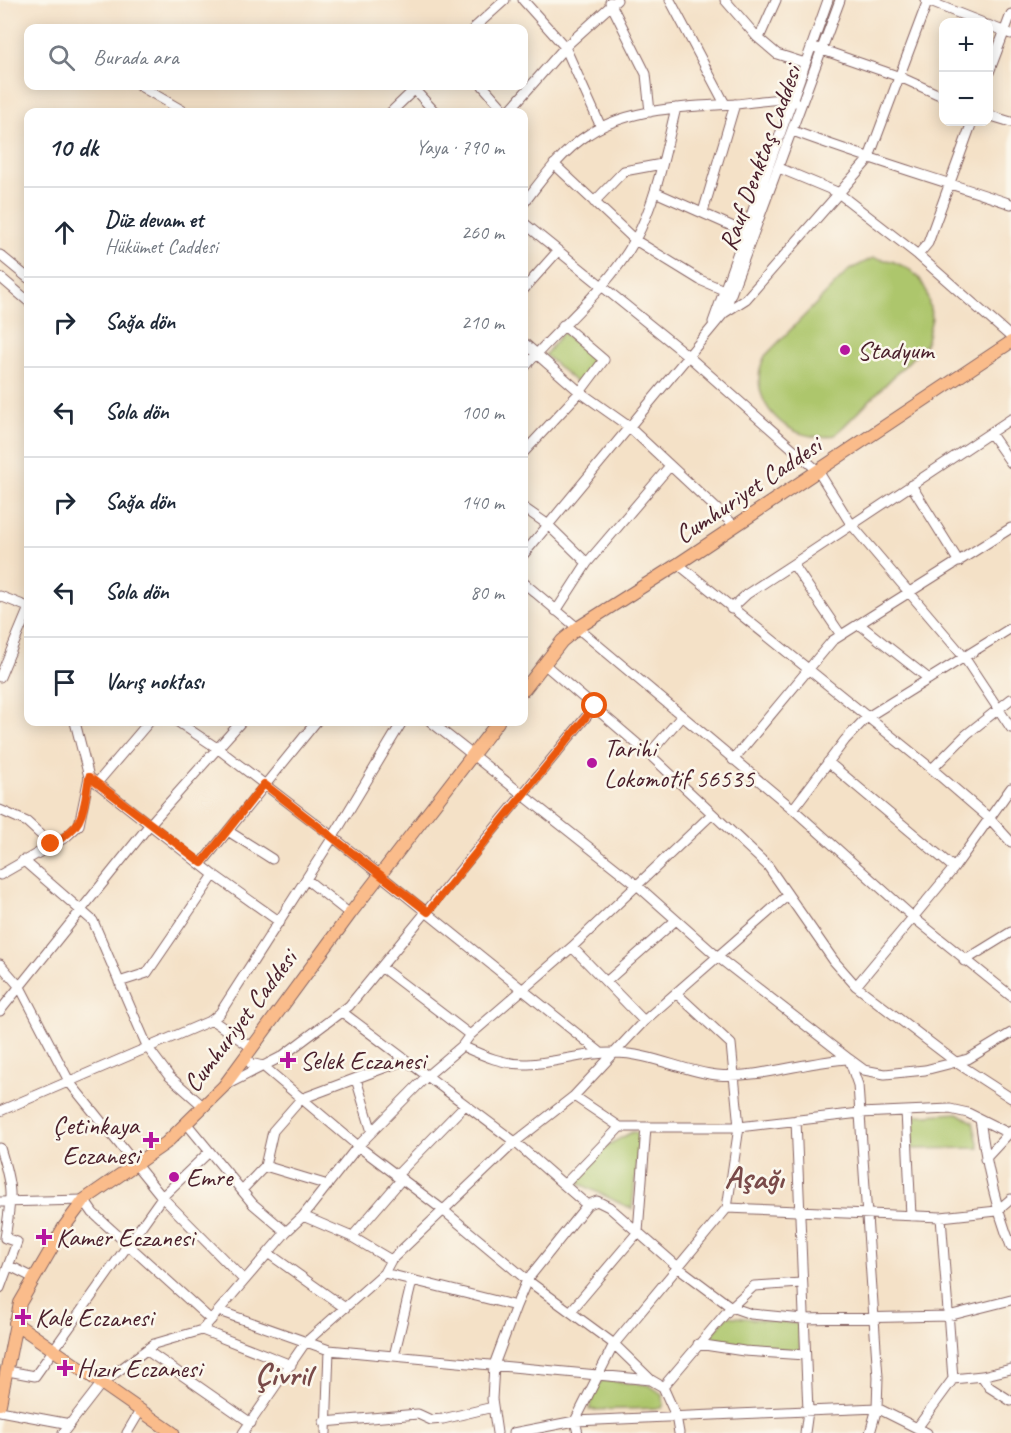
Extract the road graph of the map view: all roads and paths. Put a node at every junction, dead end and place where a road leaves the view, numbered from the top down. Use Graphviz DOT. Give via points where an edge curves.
graph roads {
  1 [pos="505,0"];
  2 [pos="524,0"];
  3 [pos="670,0"];
  4 [pos="725,0"];
  5 [pos="776,0"];
  6 [pos="828,0"];
  7 [pos="840,0"];
  8 [pos="927,0"];
  9 [pos="613,1"];
  10 [pos="1011,14"];
  11 [pos="971,18"];
  12 [pos="478,24"];
  13 [pos="993,27"];
  14 [pos="1008,33"];
  15 [pos="759,38"];
  16 [pos="812,46"];
  17 [pos="565,47"];
  18 [pos="822,49"];
  19 [pos="805,63"];
  20 [pos="989,72"];
  21 [pos="900,77"];
  22 [pos="528,88"];
  23 [pos="147,90"];
  24 [pos="413,90"];
  25 [pos="418,90"];
  26 [pos="487,90"];
  27 [pos="527,90"];
  28 [pos="939,95"];
  29 [pos="792,100"];
  30 [pos="730,104"];
  31 [pos="802,105"];
  32 [pos="178,108"];
  33 [pos="394,108"];
  34 [pos="432,108"];
  35 [pos="503,108"];
  36 [pos="511,108"];
  37 [pos="676,108"];
  38 [pos="650,112"];
  39 [pos="993,117"];
  40 [pos="1011,122"];
  41 [pos="970,126"];
  42 [pos="601,128"];
  43 [pos="793,131"];
  44 [pos="868,160"];
  45 [pos="554,164"];
  46 [pos="662,164"];
  47 [pos="779,168"];
  48 [pos="949,183"];
  49 [pos="655,192"];
  50 [pos="837,192"];
  51 [pos="528,198"];
  52 [pos="594,202"];
  53 [pos="1011,204"];
  54 [pos="703,212"];
  55 [pos="528,226"];
  56 [pos="745,232"];
  57 [pos="635,240"];
  58 [pos="558,252"];
  59 [pos="0,255"];
  60 [pos="918,255"];
  61 [pos="24,275"];
  62 [pos="0,278"];
  63 [pos="528,285"];
  64 [pos="600,287"];
  65 [pos="723,288"];
  66 [pos="732,297"];
  67 [pos="24,298"];
  68 [pos="724,313"];
  69 [pos="563,325"];
  70 [pos="712,325"];
  71 [pos="1011,340"];
  72 [pos="528,347"];
  73 [pos="536,354"];
  74 [pos="687,356"];
  75 [pos="528,363"];
  76 [pos="580,392"];
  77 [pos="1011,420"];
  78 [pos="628,426"];
  79 [pos="991,434"];
  80 [pos="528,448"];
  81 [pos="1011,463"];
  82 [pos="669,467"];
  83 [pos="818,471"];
  84 [pos="911,485"];
  85 [pos="528,511"];
  86 [pos="547,524"];
  87 [pos="851,524"];
  88 [pos="735,526"];
  89 [pos="1011,528"];
  90 [pos="528,549"];
  91 [pos="959,562"];
  92 [pos="587,563"];
  93 [pos="678,564"];
  94 [pos="793,564"];
  95 [pos="528,587"];
  96 [pos="910,592"];
  97 [pos="0,596"];
  98 [pos="24,606"];
  99 [pos="731,609"];
  100 [pos="555,611"];
  101 [pos="24,616"];
  102 [pos="859,624"];
  103 [pos="579,627"];
  104 [pos="1011,628"];
  105 [pos="841,635"];
  106 [pos="964,657"];
  107 [pos="3,658"];
  108 [pos="544,664"];
  109 [pos="806,669"];
  110 [pos="0,676"];
  111 [pos="929,679"];
  112 [pos="528,685"];
  113 [pos="1011,699"];
  114 [pos="595,706"];
  115 [pos="998,707"];
  116 [pos="682,716"];
  117 [pos="866,718"];
  118 [pos="76,726"];
  119 [pos="146,726"];
  120 [pos="184,726"];
  121 [pos="237,726"];
  122 [pos="313,726"];
  123 [pos="400,726"];
  124 [pos="436,726"];
  125 [pos="495,726"];
  126 [pos="1011,728"];
  127 [pos="217,748"];
  128 [pos="473,754"];
  129 [pos="650,754"];
  130 [pos="733,760"];
  131 [pos="828,762"];
  132 [pos="932,769"];
  133 [pos="89,777"];
  134 [pos="97,783"];
  135 [pos="264,784"];
  136 [pos="1011,788"];
  137 [pos="525,794"];
  138 [pos="793,809"];
  139 [pos="0,810"];
  140 [pos="711,815"];
  141 [pos="990,819"];
  142 [pos="151,823"];
  143 [pos="228,831"];
  144 [pos="333,837"];
  145 [pos="1011,842"];
  146 [pos="51,844"];
  147 [pos="272,859"];
  148 [pos="23,860"];
  149 [pos="202,863"];
  150 [pos="954,868"];
  151 [pos="214,875"];
  152 [pos="380,875"];
  153 [pos="0,876"];
  154 [pos="306,879"];
  155 [pos="638,886"];
  156 [pos="788,895"];
  157 [pos="80,912"];
  158 [pos="428,912"];
  159 [pos="350,914"];
  160 [pos="914,918"];
  161 [pos="676,920"];
  162 [pos="280,922"];
  163 [pos="1011,932"];
  164 [pos="572,947"];
  165 [pos="719,957"];
  166 [pos="964,961"];
  167 [pos="0,964"];
  168 [pos="381,967"];
  169 [pos="118,982"];
  170 [pos="606,982"];
  171 [pos="20,987"];
  172 [pos="856,987"];
  173 [pos="524,989"];
  174 [pos="676,993"];
  175 [pos="1011,996"];
  176 [pos="0,1011"];
  177 [pos="342,1012"];
  178 [pos="212,1020"];
  179 [pos="644,1021"];
  180 [pos="1011,1033"];
  181 [pos="470,1035"];
  182 [pos="462,1047"];
  183 [pos="148,1048"];
  184 [pos="248,1051"];
  185 [pos="601,1053"];
  186 [pos="617,1053"];
  187 [pos="849,1059"];
  188 [pos="405,1060"];
  189 [pos="957,1063"];
  190 [pos="264,1066"];
  191 [pos="428,1075"];
  192 [pos="735,1076"];
  193 [pos="356,1078"];
  194 [pos="70,1083"];
  195 [pos="224,1086"];
  196 [pos="574,1096"];
  197 [pos="1011,1098"];
  198 [pos="301,1099"];
  199 [pos="465,1105"];
  200 [pos="204,1107"];
  201 [pos="0,1111"];
  202 [pos="906,1111"];
  203 [pos="860,1113"];
  204 [pos="980,1119"];
  205 [pos="795,1120"];
  206 [pos="188,1124"];
  207 [pos="620,1127"];
  208 [pos="646,1127"];
  209 [pos="739,1127"];
  210 [pos="372,1132"];
  211 [pos="1010,1132"];
  212 [pos="515,1142"];
  213 [pos="358,1146"];
  214 [pos="0,1148"];
  215 [pos="209,1152"];
  216 [pos="985,1159"];
  217 [pos="135,1166"];
  218 [pos="265,1166"];
  219 [pos="399,1178"];
  220 [pos="328,1185"];
  221 [pos="564,1185"];
  222 [pos="242,1191"];
  223 [pos="162,1197"];
  224 [pos="1011,1199"];
  225 [pos="84,1200"];
  226 [pos="12,1201"];
  227 [pos="0,1202"];
  228 [pos="586,1204"];
  229 [pos="727,1208"];
  230 [pos="443,1210"];
  231 [pos="798,1211"];
  232 [pos="998,1211"];
  233 [pos="303,1216"];
  234 [pos="867,1216"];
  235 [pos="911,1216"];
  236 [pos="941,1217"];
  237 [pos="286,1232"];
  238 [pos="638,1233"];
  239 [pos="352,1237"];
  240 [pos="128,1245"];
  241 [pos="1011,1246"];
  242 [pos="268,1253"];
  243 [pos="391,1260"];
  244 [pos="680,1268"];
  245 [pos="5,1272"];
  246 [pos="384,1273"];
  247 [pos="34,1278"];
  248 [pos="244,1280"];
  249 [pos="412,1281"];
  250 [pos="526,1281"];
  251 [pos="801,1283"];
  252 [pos="0,1288"];
  253 [pos="1011,1300"];
  254 [pos="516,1306"];
  255 [pos="731,1307"];
  256 [pos="345,1308"];
  257 [pos="219,1311"];
  258 [pos="571,1311"];
  259 [pos="948,1316"];
  260 [pos="803,1319"];
  261 [pos="874,1319"];
  262 [pos="211,1320"];
  263 [pos="15,1323"];
  264 [pos="202,1330"];
  265 [pos="305,1343"];
  266 [pos="615,1344"];
  267 [pos="698,1344"];
  268 [pos="53,1350"];
  269 [pos="146,1350"];
  270 [pos="329,1350"];
  271 [pos="805,1355"];
  272 [pos="394,1356"];
  273 [pos="291,1365"];
  274 [pos="494,1365"];
  275 [pos="1011,1369"];
  276 [pos="8,1371"];
  277 [pos="598,1375"];
  278 [pos="982,1376"];
  279 [pos="953,1379"];
  280 [pos="651,1380"];
  281 [pos="101,1384"];
  282 [pos="663,1388"];
  283 [pos="1011,1401"];
  284 [pos="0,1404"];
  285 [pos="493,1407"];
  286 [pos="877,1408"];
  287 [pos="0,1411"];
  288 [pos="140,1411"];
  289 [pos="808,1411"];
  290 [pos="676,1416"];
  291 [pos="575,1421"];
  292 [pos="324,1422"];
  293 [pos="251,1423"];
  294 [pos="70,1424"];
  295 [pos="917,1428"];
  296 [pos="529,1431"];
  297 [pos="63,1433"];
  298 [pos="127,1433"];
  299 [pos="173,1433"];
  300 [pos="243,1433"];
  301 [pos="326,1433"];
  302 [pos="497,1433"];
  303 [pos="513,1433"];
  304 [pos="578,1433"];
  305 [pos="679,1433"];
  306 [pos="805,1433"];
  307 [pos="870,1433"];
  308 [pos="927,1433"];
  1 -- 12 [label="street"];
  2 -- 17 [label="street"];
  3 -- 30 [label="street"];
  4 -- 15 [label="street"];
  5 -- 15 [label="street"];
  6 -- 16 [label="street, Rauf Denktaş Caddesi"];
  7 -- 18 [label="street, Rauf Denktaş Caddesi"];
  8 -- 11 [label="street"];
  8 -- 21 [label="street"];
  9 -- 17 [label="street"];
  9 -- 38 [label="street" via="646,74"];
  10 -- 14 [label="street"];
  13 -- 14 [label="street"];
  14 -- 20 [label="street"];
  15 -- 19 [label="street" via="777,54"];
  16 -- 18 [label="street"];
  16 -- 19 [label="street, Rauf Denktaş Caddesi"];
  17 -- 22 [label="street"];
  17 -- 42 [label="street"];
  18 -- 21 [label="street"];
  18 -- 31 [label="street, Rauf Denktaş Caddesi"];
  19 -- 29 [label="street, Rauf Denktaş Caddesi"];
  21 -- 28 [label="street"];
  21 -- 44 [label="street"];
  23 -- 32 [label="street"];
  24 -- 33 [label="street"];
  25 -- 34 [label="street"];
  26 -- 35 [label="street"];
  27 -- 36 [label="street"];
  29 -- 30 [label="street"];
  29 -- 31 [label="street"];
  29 -- 56 [label="street, Rauf Denktaş Caddesi"];
  30 -- 37 [label="street"];
  30 -- 54 [label="street"];
  31 -- 43 [label="street, Rauf Denktaş Caddesi"];
  37 -- 38 [label="street"];
  37 -- 46 [label="street"];
  38 -- 42 [label="street"];
  39 -- 40 [label="street"];
  41 -- 48 [label="street"];
  42 -- 45 [label="street"];
  43 -- 44 [label="street"];
  43 -- 47 [label="street, Rauf Denktaş Caddesi"];
  44 -- 48 [label="street"];
  44 -- 50 [label="street"];
  45 -- 51 [label="street"];
  45 -- 52 [label="street"];
  46 -- 49 [label="street"];
  46 -- 52 [label="street" via="624,171"];
  47 -- 50 [label="street"];
  47 -- 66 [label="street, Rauf Denktaş Caddesi"];
  48 -- 53 [label="street"];
  48 -- 60 [label="street" via="928,243"];
  49 -- 54 [label="street"];
  49 -- 57 [label="street"];
  50 -- 60 [label="street"];
  50 -- 68 [label="street" via="746,299"];
  52 -- 57 [label="street"];
  54 -- 56 [label="street"];
  55 -- 58 [label="street"];
  56 -- 65 [label="street, Rauf Denktaş Caddesi"];
  57 -- 64 [label="street"];
  57 -- 65 [label="street" via="700,280"];
  58 -- 63 [label="street"];
  58 -- 64 [label="street"];
  59 -- 61 [label="street"];
  60 -- 71 [label="street"];
  62 -- 67 [label="street"];
  64 -- 69 [label="street"];
  64 -- 74 [label="street"];
  65 -- 66 [label="street"];
  65 -- 70 [label="street, Rauf Denktaş Caddesi"];
  66 -- 68 [label="street, Rauf Denktaş Caddesi"];
  68 -- 70 [label="street, Rauf Denktaş Caddesi"];
  69 -- 73 [label="street"];
  69 -- 76 [label="street" via="604,360"];
  70 -- 74 [label="street, Rauf Denktaş Caddesi"];
  71 -- 83 [label="main road, Cumhuriyet Caddesi"];
  72 -- 73 [label="street"];
  73 -- 75 [label="street"];
  73 -- 76 [label="street"];
  74 -- 78 [label="street, Rauf Denktaş Caddesi"];
  74 -- 83 [label="street"];
  76 -- 78 [label="street"];
  76 -- 80 [label="street"];
  77 -- 79 [label="street"];
  78 -- 82 [label="street"];
  78 -- 86 [label="street, Rauf Denktaş Caddesi"];
  79 -- 81 [label="street"];
  79 -- 84 [label="street"];
  82 -- 88 [label="street"];
  82 -- 92 [label="street"];
  83 -- 87 [label="street"];
  83 -- 88 [label="main road, Cumhuriyet Caddesi"];
  84 -- 87 [label="street"];
  84 -- 91 [label="street"];
  85 -- 86 [label="street"];
  86 -- 90 [label="street, Rauf Denktaş Caddesi"];
  86 -- 92 [label="street"];
  87 -- 94 [label="street"];
  87 -- 96 [label="street"];
  88 -- 93 [label="main road, Cumhuriyet Caddesi"];
  89 -- 91 [label="street"];
  91 -- 96 [label="street"];
  92 -- 100 [label="street"];
  93 -- 99 [label="street"];
  93 -- 103 [label="main road, Cumhuriyet Caddesi"];
  94 -- 99 [label="street"];
  94 -- 105 [label="street"];
  95 -- 100 [label="street"];
  96 -- 102 [label="street"];
  96 -- 106 [label="street"];
  97 -- 98 [label="street"];
  99 -- 109 [label="street"];
  100 -- 103 [label="street"];
  101 -- 107 [label="street"];
  102 -- 105 [label="street"];
  102 -- 111 [label="street"];
  103 -- 108 [label="main road, Cumhuriyet Caddesi"];
  103 -- 116 [label="street"];
  104 -- 106 [label="street"];
  105 -- 109 [label="street"];
  106 -- 111 [label="street"];
  106 -- 115 [label="street"];
  107 -- 110 [label="street"];
  108 -- 112 [label="main road, Cumhuriyet Caddesi"];
  108 -- 114 [label="street"];
  109 -- 117 [label="street"];
  109 -- 130 [label="street"];
  111 -- 117 [label="street"];
  113 -- 115 [label="street"];
  114 -- 129 [label="street"];
  114 -- 137 [label="street"];
  115 -- 126 [label="street"];
  115 -- 132 [label="street"];
  116 -- 129 [label="street"];
  116 -- 130 [label="street"];
  117 -- 131 [label="street"];
  117 -- 132 [label="street"];
  118 -- 133 [label="street"];
  119 -- 134 [label="street"];
  120 -- 127 [label="street"];
  121 -- 127 [label="street"];
  122 -- 135 [label="street"];
  123 -- 144 [label="street"];
  124 -- 128 [label="street"];
  125 -- 128 [label="main road, Cumhuriyet Caddesi"];
  127 -- 135 [label="street"];
  127 -- 142 [label="street"];
  128 -- 137 [label="street"];
  128 -- 152 [label="main road, Cumhuriyet Caddesi"];
  129 -- 140 [label="street"];
  130 -- 138 [label="street"];
  131 -- 138 [label="street"];
  131 -- 150 [label="street"];
  132 -- 141 [label="street"];
  133 -- 134 [label="street"];
  133 -- 146 [label="street" via="79,825"];
  134 -- 142 [label="street"];
  135 -- 143 [label="street"];
  135 -- 144 [label="street"];
  136 -- 141 [label="street"];
  137 -- 155 [label="street"];
  137 -- 158 [label="street"];
  138 -- 160 [label="street"];
  139 -- 146 [label="street" via="27,822"];
  140 -- 155 [label="street"];
  140 -- 156 [label="street" via="768,867"];
  141 -- 145 [label="street"];
  141 -- 150 [label="street"];
  142 -- 149 [label="street"];
  142 -- 157 [label="street"];
  143 -- 147 [label="street"];
  143 -- 149 [label="street"];
  144 -- 152 [label="street"];
  144 -- 154 [label="street"];
  146 -- 148 [label="street"];
  148 -- 153 [label="street"];
  148 -- 157 [label="street"];
  149 -- 151 [label="street"];
  150 -- 160 [label="street"];
  151 -- 162 [label="street"];
  151 -- 169 [label="street" via="147,973"];
  152 -- 158 [label="street"];
  152 -- 159 [label="main road, Cumhuriyet Caddesi"];
  154 -- 159 [label="street"];
  154 -- 162 [label="street"];
  155 -- 161 [label="street"];
  155 -- 164 [label="street"];
  156 -- 165 [label="street"];
  156 -- 172 [label="street"];
  157 -- 169 [label="street" via="93,921"];
  157 -- 171 [label="street"];
  158 -- 168 [label="street"];
  158 -- 173 [label="street"];
  159 -- 184 [label="main road, Cumhuriyet Caddesi"];
  160 -- 166 [label="street"];
  160 -- 172 [label="street"];
  161 -- 165 [label="street"];
  161 -- 170 [label="street"];
  162 -- 178 [label="street"];
  163 -- 166 [label="street"];
  164 -- 170 [label="street"];
  164 -- 173 [label="street"];
  165 -- 174 [label="street"];
  165 -- 187 [label="street"];
  166 -- 175 [label="street"];
  167 -- 171 [label="street"];
  168 -- 177 [label="street"];
  168 -- 181 [label="street"];
  169 -- 183 [label="street"];
  170 -- 179 [label="street"];
  171 -- 176 [label="street"];
  171 -- 194 [label="street"];
  172 -- 189 [label="street"];
  173 -- 181 [label="street"];
  173 -- 185 [label="street"];
  174 -- 179 [label="street"];
  174 -- 192 [label="street" via="731,1044"];
  177 -- 188 [label="street"];
  177 -- 190 [label="street"];
  178 -- 183 [label="street"];
  178 -- 184 [label="street"];
  179 -- 186 [label="street"];
  180 -- 189 [label="street"];
  181 -- 182 [label="street"];
  182 -- 185 [label="street" via="493,1060 527,1064"];
  182 -- 191 [label="street"];
  183 -- 194 [label="street"];
  183 -- 200 [label="street" via="169,1076"];
  184 -- 190 [label="street" via="253,1065"];
  184 -- 195 [label="main road, Cumhuriyet Caddesi"];
  185 -- 186 [label="street"];
  186 -- 192 [label="street"];
  186 -- 196 [label="street"];
  187 -- 189 [label="street" via="864,1070 885,1074"];
  187 -- 192 [label="street"];
  187 -- 203 [label="street" via="858,1085"];
  188 -- 191 [label="street"];
  188 -- 193 [label="street"];
  189 -- 197 [label="street"];
  190 -- 195 [label="street"];
  190 -- 198 [label="street"];
  191 -- 199 [label="street"];
  191 -- 210 [label="street"];
  192 -- 209 [label="street"];
  193 -- 198 [label="street"];
  193 -- 210 [label="street"];
  194 -- 201 [label="street"];
  194 -- 217 [label="street"];
  195 -- 200 [label="main road, Cumhuriyet Caddesi"];
  196 -- 207 [label="street"];
  196 -- 212 [label="street"];
  198 -- 213 [label="street"];
  198 -- 218 [label="street" via="273,1131"];
  199 -- 212 [label="street"];
  199 -- 219 [label="street"];
  200 -- 206 [label="main road, Cumhuriyet Caddesi"];
  202 -- 203 [label="street"];
  202 -- 204 [label="street" via="955,1109"];
  202 -- 235 [label="street"];
  203 -- 205 [label="street"];
  203 -- 234 [label="street"];
  204 -- 211 [label="street"];
  204 -- 216 [label="street"];
  205 -- 209 [label="street"];
  205 -- 231 [label="street"];
  206 -- 215 [label="street"];
  206 -- 217 [label="main road, Cumhuriyet Caddesi"];
  207 -- 208 [label="street"];
  207 -- 221 [label="street"];
  208 -- 209 [label="street"];
  208 -- 238 [label="street"];
  209 -- 229 [label="street"];
  210 -- 213 [label="street"];
  211 -- 216 [label="street"];
  212 -- 221 [label="street"];
  212 -- 230 [label="street"];
  213 -- 219 [label="street"];
  213 -- 220 [label="street"];
  214 -- 226 [label="street"];
  215 -- 222 [label="street"];
  215 -- 223 [label="street"];
  216 -- 232 [label="street"];
  217 -- 223 [label="street"];
  217 -- 225 [label="main road, Cumhuriyet Caddesi"];
  218 -- 220 [label="street"];
  218 -- 222 [label="street"];
  219 -- 230 [label="street"];
  219 -- 239 [label="street"];
  220 -- 233 [label="street"];
  221 -- 228 [label="street"];
  222 -- 237 [label="street"];
  223 -- 240 [label="street"];
  223 -- 248 [label="street"];
  224 -- 232 [label="street"];
  225 -- 226 [label="street"];
  225 -- 240 [label="street" via="93,1214"];
  225 -- 247 [label="main road, Cumhuriyet Caddesi"];
  226 -- 227 [label="street"];
  226 -- 245 [label="street" via="5,1238 18,1242"];
  228 -- 238 [label="street" via="597,1201"];
  228 -- 250 [label="street"];
  229 -- 231 [label="street"];
  229 -- 244 [label="street"];
  230 -- 243 [label="street"];
  230 -- 250 [label="street"];
  231 -- 234 [label="street"];
  231 -- 251 [label="street"];
  232 -- 236 [label="street"];
  232 -- 241 [label="street"];
  233 -- 237 [label="street"];
  233 -- 239 [label="street"];
  234 -- 235 [label="street"];
  234 -- 261 [label="street"];
  235 -- 236 [label="street"];
  236 -- 259 [label="street"];
  237 -- 242 [label="street"];
  238 -- 244 [label="street"];
  238 -- 258 [label="street"];
  239 -- 243 [label="street"];
  240 -- 262 [label="street"];
  240 -- 268 [label="street"];
  242 -- 248 [label="street"];
  242 -- 256 [label="street"];
  243 -- 246 [label="street"];
  244 -- 255 [label="street"];
  244 -- 266 [label="street"];
  245 -- 247 [label="street"];
  245 -- 252 [label="street"];
  246 -- 249 [label="street"];
  246 -- 256 [label="street"];
  247 -- 263 [label="main road, Cumhuriyet Caddesi" via="20,1303"];
  248 -- 257 [label="street"];
  249 -- 254 [label="street"];
  249 -- 272 [label="street"];
  250 -- 254 [label="street"];
  250 -- 258 [label="street"];
  251 -- 255 [label="street" via="754,1286"];
  251 -- 260 [label="street"];
  253 -- 259 [label="street"];
  254 -- 274 [label="street"];
  255 -- 260 [label="street" via="751,1314"];
  255 -- 267 [label="street"];
  256 -- 265 [label="street"];
  257 -- 262 [label="street"];
  257 -- 265 [label="street"];
  258 -- 266 [label="street"];
  259 -- 261 [label="street"];
  259 -- 279 [label="street"];
  260 -- 261 [label="street"];
  260 -- 271 [label="street"];
  261 -- 286 [label="street"];
  262 -- 264 [label="street"];
  263 -- 268 [label="main road"];
  263 -- 276 [label="main road, Cumhuriyet Caddesi"];
  264 -- 269 [label="street"];
  264 -- 273 [label="street"];
  265 -- 270 [label="street"];
  265 -- 273 [label="street"];
  266 -- 277 [label="street"];
  266 -- 280 [label="street"];
  267 -- 271 [label="street"];
  267 -- 282 [label="street"];
  268 -- 276 [label="street" via="35,1376"];
  268 -- 281 [label="main road"];
  269 -- 281 [label="street"];
  269 -- 293 [label="street"];
  270 -- 272 [label="street"];
  270 -- 292 [label="street"];
  271 -- 289 [label="street"];
  272 -- 274 [label="street"];
  273 -- 293 [label="street"];
  274 -- 277 [label="street"];
  274 -- 285 [label="street"];
  275 -- 278 [label="street"];
  276 -- 284 [label="main road, Cumhuriyet Caddesi"];
  277 -- 280 [label="street"];
  277 -- 291 [label="street"];
  278 -- 279 [label="street"];
  278 -- 283 [label="street" via="989,1387"];
  279 -- 295 [label="street"];
  280 -- 282 [label="street"];
  281 -- 288 [label="main road"];
  281 -- 294 [label="street"];
  282 -- 290 [label="street"];
  285 -- 292 [label="street" via="443,1419 431,1420 418,1413"];
  285 -- 302 [label="street"];
  286 -- 289 [label="street"];
  286 -- 295 [label="street"];
  286 -- 307 [label="street"];
  287 -- 294 [label="street"];
  288 -- 298 [label="street"];
  288 -- 299 [label="main road"];
  289 -- 290 [label="street"];
  289 -- 306 [label="street"];
  290 -- 291 [label="street"];
  290 -- 305 [label="street"];
  291 -- 296 [label="street"];
  291 -- 304 [label="street"];
  292 -- 301 [label="street"];
  293 -- 300 [label="street"];
  294 -- 297 [label="street"];
  295 -- 308 [label="street"];
  296 -- 303 [label="street"];
}
